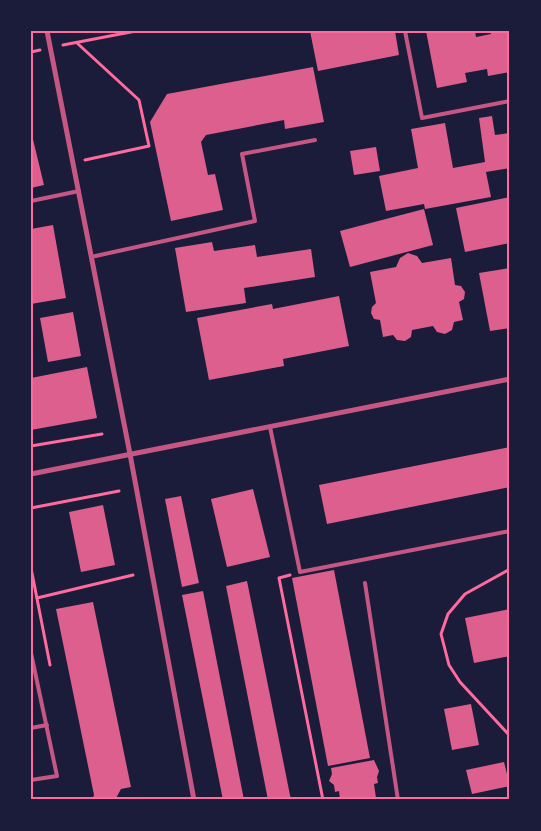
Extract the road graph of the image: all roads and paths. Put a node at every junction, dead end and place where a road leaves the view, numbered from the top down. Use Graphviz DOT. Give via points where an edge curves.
graph roads {
  1 [pos="47,31"];
  2 [pos="136,31"];
  3 [pos="405,31"];
  4 [pos="77,43"];
  5 [pos="50,48"];
  6 [pos="31,52"];
  7 [pos="510,101"];
  8 [pos="315,140"];
  9 [pos="73,163"];
  10 [pos="79,191"];
  11 [pos="31,201"];
  12 [pos="92,257"];
  13 [pos="510,379"];
  14 [pos="270,427"];
  15 [pos="102,434"];
  16 [pos="31,446"];
  17 [pos="130,454"];
  18 [pos="31,474"];
  19 [pos="119,491"];
  20 [pos="31,508"];
  21 [pos="510,531"];
  22 [pos="31,568"];
  23 [pos="510,569"];
  24 [pos="300,572"];
  25 [pos="134,575"];
  26 [pos="365,584"];
  27 [pos="37,598"];
  28 [pos="31,653"];
  29 [pos="50,665"];
  30 [pos="47,725"];
  31 [pos="31,728"];
  32 [pos="510,736"];
  33 [pos="31,780"];
  34 [pos="194,800"];
  35 [pos="323,800"];
  36 [pos="398,800"];
  1 -- 5 [label="street"];
  2 -- 4 [label="path"];
  3 -- 7 [label="lane" via="422,118"];
  4 -- 5 [label="path"];
  4 -- 9 [label="path" via="139,100 149,146"];
  5 -- 6 [label="path"];
  5 -- 9 [label="street"];
  8 -- 12 [label="lane" via="242,154 255,221"];
  9 -- 10 [label="street"];
  10 -- 11 [label="lane"];
  10 -- 12 [label="street"];
  12 -- 17 [label="street"];
  13 -- 14 [label="street"];
  14 -- 17 [label="street"];
  14 -- 24 [label="lane"];
  15 -- 16 [label="path"];
  17 -- 18 [label="street"];
  17 -- 34 [label="street"];
  19 -- 20 [label="path"];
  21 -- 24 [label="lane"];
  22 -- 27 [label="path"];
  23 -- 32 [label="path" via="465,594 448,614 441,634 449,665 460,682"];
  24 -- 35 [label="path" via="279,578"];
  25 -- 27 [label="path"];
  26 -- 36 [label="lane"];
  27 -- 29 [label="path"];
  28 -- 30 [label="lane"];
  30 -- 31 [label="lane"];
  30 -- 33 [label="lane" via="57,776"];
}
